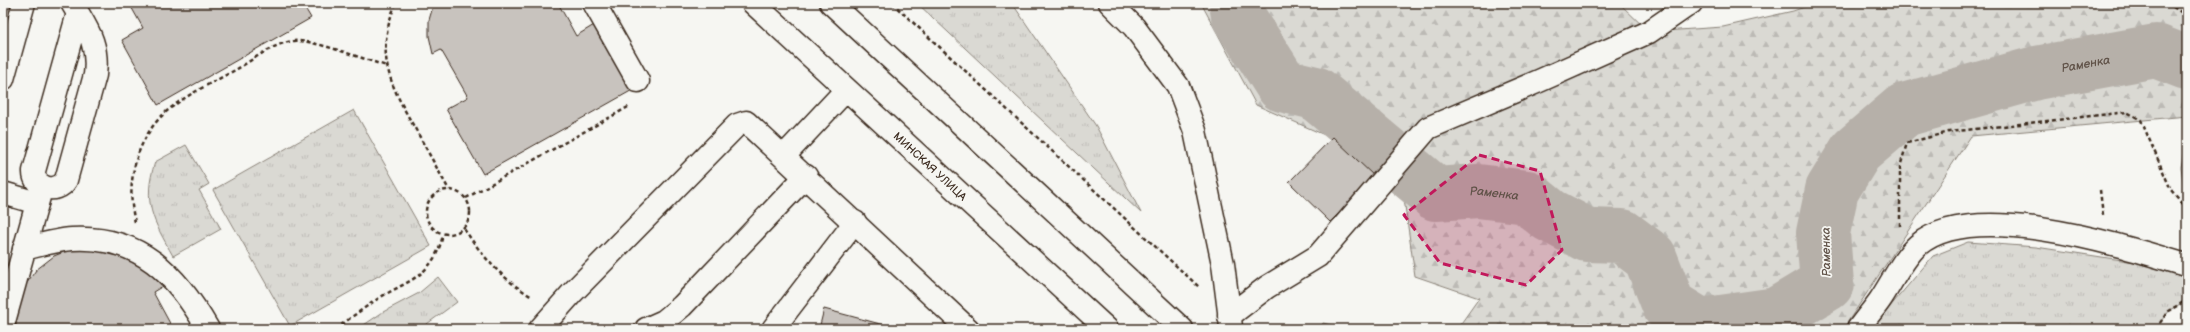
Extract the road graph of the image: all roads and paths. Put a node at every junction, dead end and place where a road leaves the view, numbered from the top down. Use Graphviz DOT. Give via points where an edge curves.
graph roads {
  1 [pos="24,3"];
  2 [pos="396,3"];
  3 [pos="594,3"];
  4 [pos="753,3"];
  5 [pos="831,3"];
  6 [pos="892,3"];
  7 [pos="1110,3"];
  8 [pos="1691,3"];
  9 [pos="2167,3"];
  10 [pos="75,8"];
  11 [pos="2187,16"];
  12 [pos="387,66"];
  13 [pos="3,79"];
  14 [pos="638,81"];
  15 [pos="846,90"];
  16 [pos="784,156"];
  17 [pos="806,176"];
  18 [pos="449,190"];
  19 [pos="3,193"];
  20 [pos="40,194"];
  21 [pos="466,198"];
  22 [pos="2187,209"];
  23 [pos="855,222"];
  24 [pos="464,229"];
  25 [pos="1902,232"];
  26 [pos="443,235"];
  27 [pos="24,249"];
  28 [pos="145,255"];
  29 [pos="2186,264"];
  30 [pos="2187,300"];
  31 [pos="557,310"];
  32 [pos="1230,322"];
  33 [pos="3,324"];
  34 [pos="208,329"];
  35 [pos="336,329"];
  36 [pos="540,329"];
  37 [pos="646,329"];
  38 [pos="773,329"];
  39 [pos="968,329"];
  40 [pos="1107,329"];
  41 [pos="1182,329"];
  42 [pos="1858,329"];
  43 [pos="2156,329"];
  1 -- 13 [label="main road"];
  2 -- 12 [label="path" via="385,43"];
  3 -- 14 [label="main road"];
  4 -- 15 [label="main road, МИНСКАЯ УЛИЦА"];
  5 -- 41 [label="main road"];
  6 -- 32 [label="path"];
  7 -- 32 [label="main road" via="1134,27 1178,86 1196,131 1222,264"];
  8 -- 32 [label="main road" via="1649,32 1428,128 1318,256 1266,287"];
  9 -- 11 [label="path"];
  10 -- 20 [label="main road" via="34,171"];
  10 -- 20 [label="main road" via="94,40 97,62 95,75 66,180 58,188"];
  12 -- 18 [label="path" via="396,95"];
  12 -- 28 [label="path" via="309,42 293,41 276,47 167,111 145,139 133,172 132,210"];
  14 -- 21 [label="path" via="640,93 633,104"];
  15 -- 16 [label="main road"];
  15 -- 40 [label="main road, МИНСКАЯ УЛИЦА"];
  16 -- 17 [label="main road"];
  16 -- 31 [label="main road" via="749,122 740,123"];
  17 -- 23 [label="main road"];
  17 -- 37 [label="main road" via="682,306 664,321"];
  18 -- 21 [label="path" via="459,192"];
  18 -- 26 [label="path" via="438,192 430,198 426,209 427,220 433,229"];
  19 -- 20 [label="main road"];
  20 -- 27 [label="main road"];
  21 -- 24 [label="path" via="471,209 470,220"];
  22 -- 25 [label="path" via="2171,190 2141,120 2127,112 1949,132 1907,144 1900,167 1899,221"];
  23 -- 38 [label="main road"];
  23 -- 39 [label="main road"];
  24 -- 26 [label="path" via="454,234"];
  24 -- 31 [label="path" via="486,260 502,276 534,299"];
  26 -- 35 [label="path" via="434,260 418,278 379,298"];
  27 -- 28 [label="main road" via="86,238 121,244"];
  27 -- 33 [label="main road"];
  28 -- 34 [label="main road" via="160,266 187,294"];
  29 -- 42 [label="main road" via="2074,234 1987,224 1938,232 1918,246"];
  30 -- 43 [label="path" via="2168,311"];
  31 -- 36 [label="main road"];
}
